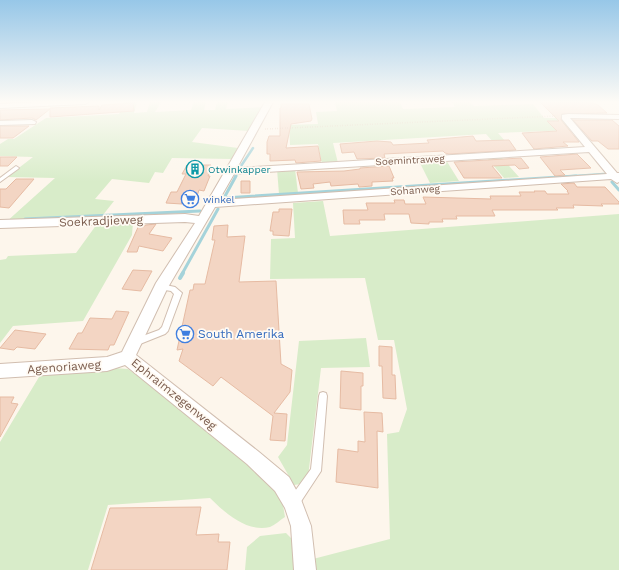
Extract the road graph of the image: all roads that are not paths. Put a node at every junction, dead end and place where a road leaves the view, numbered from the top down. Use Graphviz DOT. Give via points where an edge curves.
graph roads {
  1 [pos="255,129"];
  2 [pos="576,129"];
  3 [pos="591,149"];
  4 [pos="16,168"];
  5 [pos="230,171"];
  6 [pos="617,178"];
  7 [pos="0,180"];
  8 [pos="212,204"];
  9 [pos="203,220"];
  10 [pos="0,224"];
  11 [pos="161,287"];
  12 [pos="135,342"];
  13 [pos="127,357"];
  14 [pos="0,371"];
  15 [pos="322,396"];
  16 [pos="293,504"];
  17 [pos="305,570"];
  1 -- 5 [label="street, Ephraimzegenweg"];
  2 -- 3 [label="street"];
  3 -- 5 [label="street, Soemintraweg"];
  3 -- 6 [label="street"];
  4 -- 7 [label="lane"];
  5 -- 8 [label="street, Ephraimzegenweg"];
  6 -- 8 [label="street, Sohanweg"];
  8 -- 9 [label="street, Ephraimzegenweg"];
  9 -- 10 [label="street, Soekradjieweg" via="185,218"];
  9 -- 11 [label="street, Ephraimzegenweg"];
  11 -- 12 [label="street, Ephraimzegenweg"];
  11 -- 12 [label="lane" via="173,289 178,293 165,329 159,335"];
  12 -- 13 [label="street, Ephraimzegenweg"];
  13 -- 14 [label="street, Agenoriaweg" via="107,364"];
  13 -- 16 [label="street, Ephraimzegenweg" via="253,458 282,484"];
  15 -- 16 [label="lane" via="316,471"];
  16 -- 17 [label="street, Ephraimzegenweg" via="301,526"];
}
